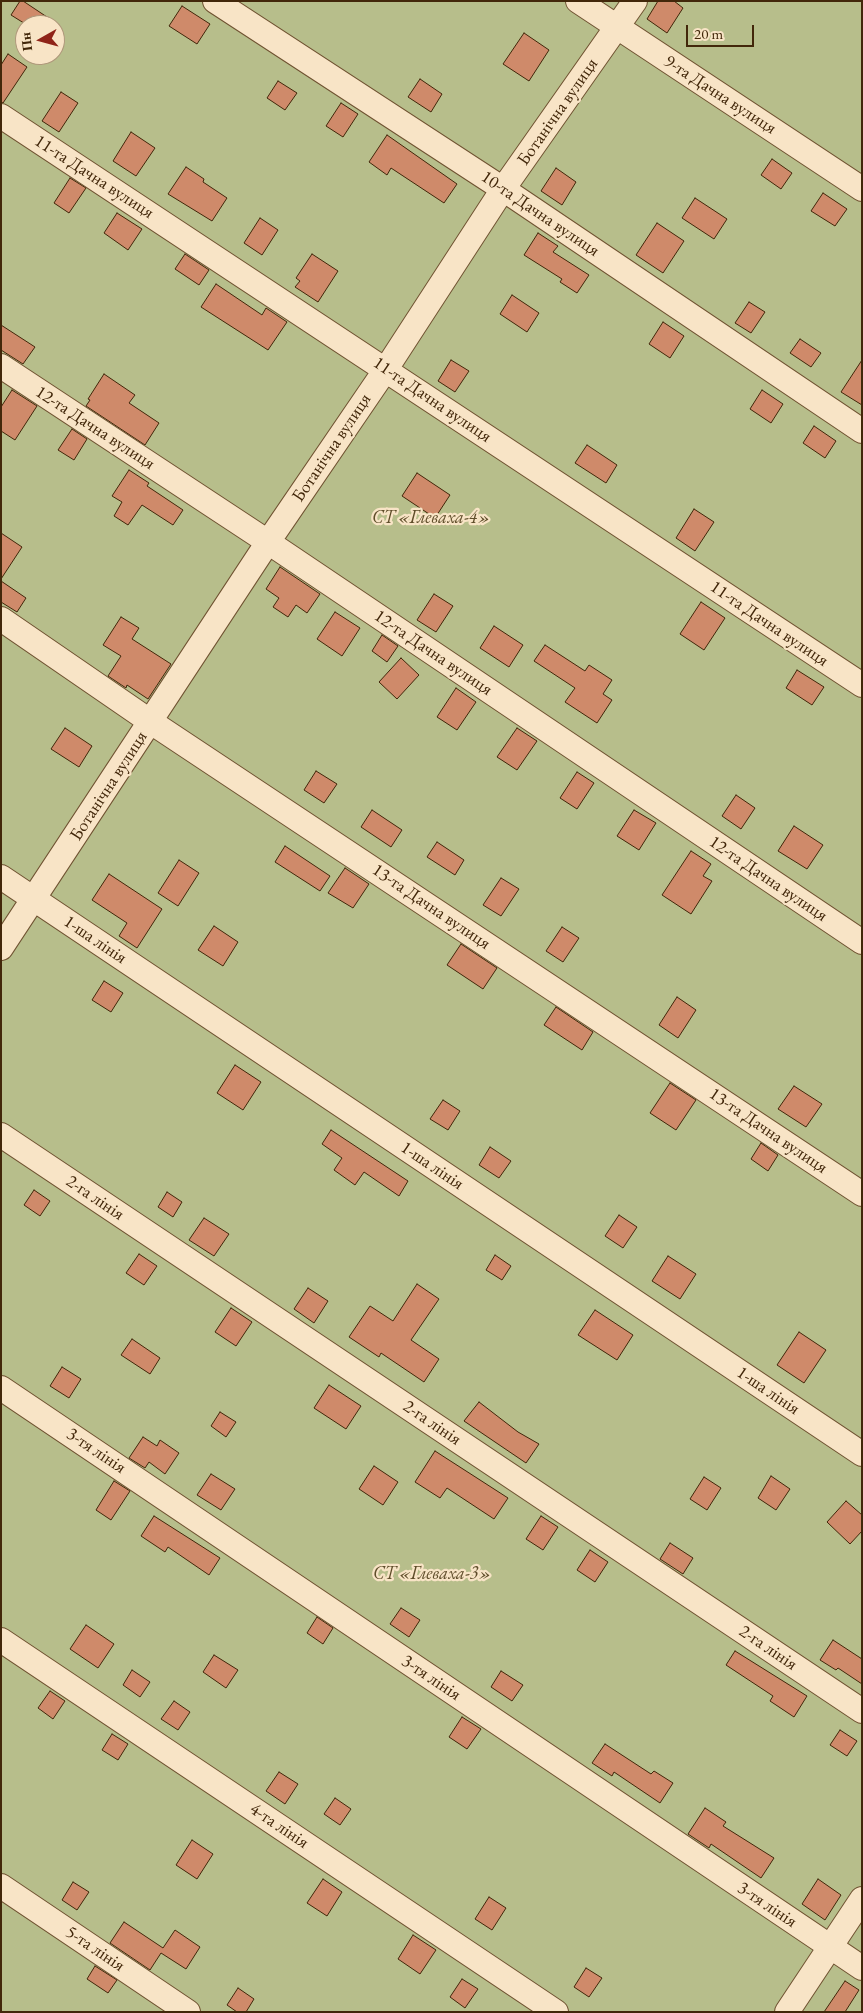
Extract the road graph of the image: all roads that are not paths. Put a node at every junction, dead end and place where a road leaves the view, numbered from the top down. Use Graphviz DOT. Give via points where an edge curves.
graph roads {
  1 [pos="215,1"];
  2 [pos="578,1"];
  3 [pos="635,1"];
  4 [pos="618,28"];
  5 [pos="1,116"];
  6 [pos="503,189"];
  7 [pos="862,189"];
  8 [pos="1,366"];
  9 [pos="386,370"];
  10 [pos="862,430"];
  11 [pos="268,542"];
  12 [pos="1,620"];
  13 [pos="862,685"];
  14 [pos="151,722"];
  15 [pos="1,877"];
  16 [pos="34,898"];
  17 [pos="862,942"];
  18 [pos="1,948"];
  19 [pos="1,1135"];
  20 [pos="862,1194"];
  21 [pos="1,1388"];
  22 [pos="862,1454"];
  23 [pos="1,1640"];
  24 [pos="862,1711"];
  25 [pos="1,1886"];
  26 [pos="862,1898"];
  27 [pos="830,1947"];
  28 [pos="862,1968"];
  29 [pos="188,2012"];
  30 [pos="556,2012"];
  31 [pos="787,2012"];
  1 -- 6 [label="street, 10-та Дачна вулиця"];
  2 -- 4 [label="street, 9-та Дачна вулиця"];
  3 -- 4 [label="street, Ботанічна вулиця"];
  4 -- 6 [label="street, Ботанічна вулиця"];
  4 -- 7 [label="street, 9-та Дачна вулиця"];
  5 -- 9 [label="street, 11-та Дачна вулиця"];
  6 -- 9 [label="street, Ботанічна вулиця"];
  6 -- 10 [label="street, 10-та Дачна вулиця"];
  8 -- 11 [label="street, 12-та Дачна вулиця"];
  9 -- 11 [label="street, Ботанічна вулиця"];
  9 -- 13 [label="street, 11-та Дачна вулиця"];
  11 -- 14 [label="street, Ботанічна вулиця"];
  11 -- 17 [label="street, 12-та Дачна вулиця"];
  12 -- 14 [label="street, 13-та Дачна вулиця"];
  14 -- 16 [label="street, Ботанічна вулиця"];
  14 -- 20 [label="street, 13-та Дачна вулиця"];
  15 -- 16 [label="street, 1-ша лінія"];
  16 -- 18 [label="street, Ботанічна вулиця"];
  16 -- 22 [label="street, 1-ша лінія"];
  19 -- 24 [label="street, 2-га лінія"];
  21 -- 27 [label="street, 3-тя лінія"];
  23 -- 30 [label="street, 4-та лінія"];
  25 -- 29 [label="street, 5-та лінія"];
  26 -- 27 [label="street"];
  27 -- 28 [label="street, 3-тя лінія"];
  27 -- 31 [label="street"];
}
